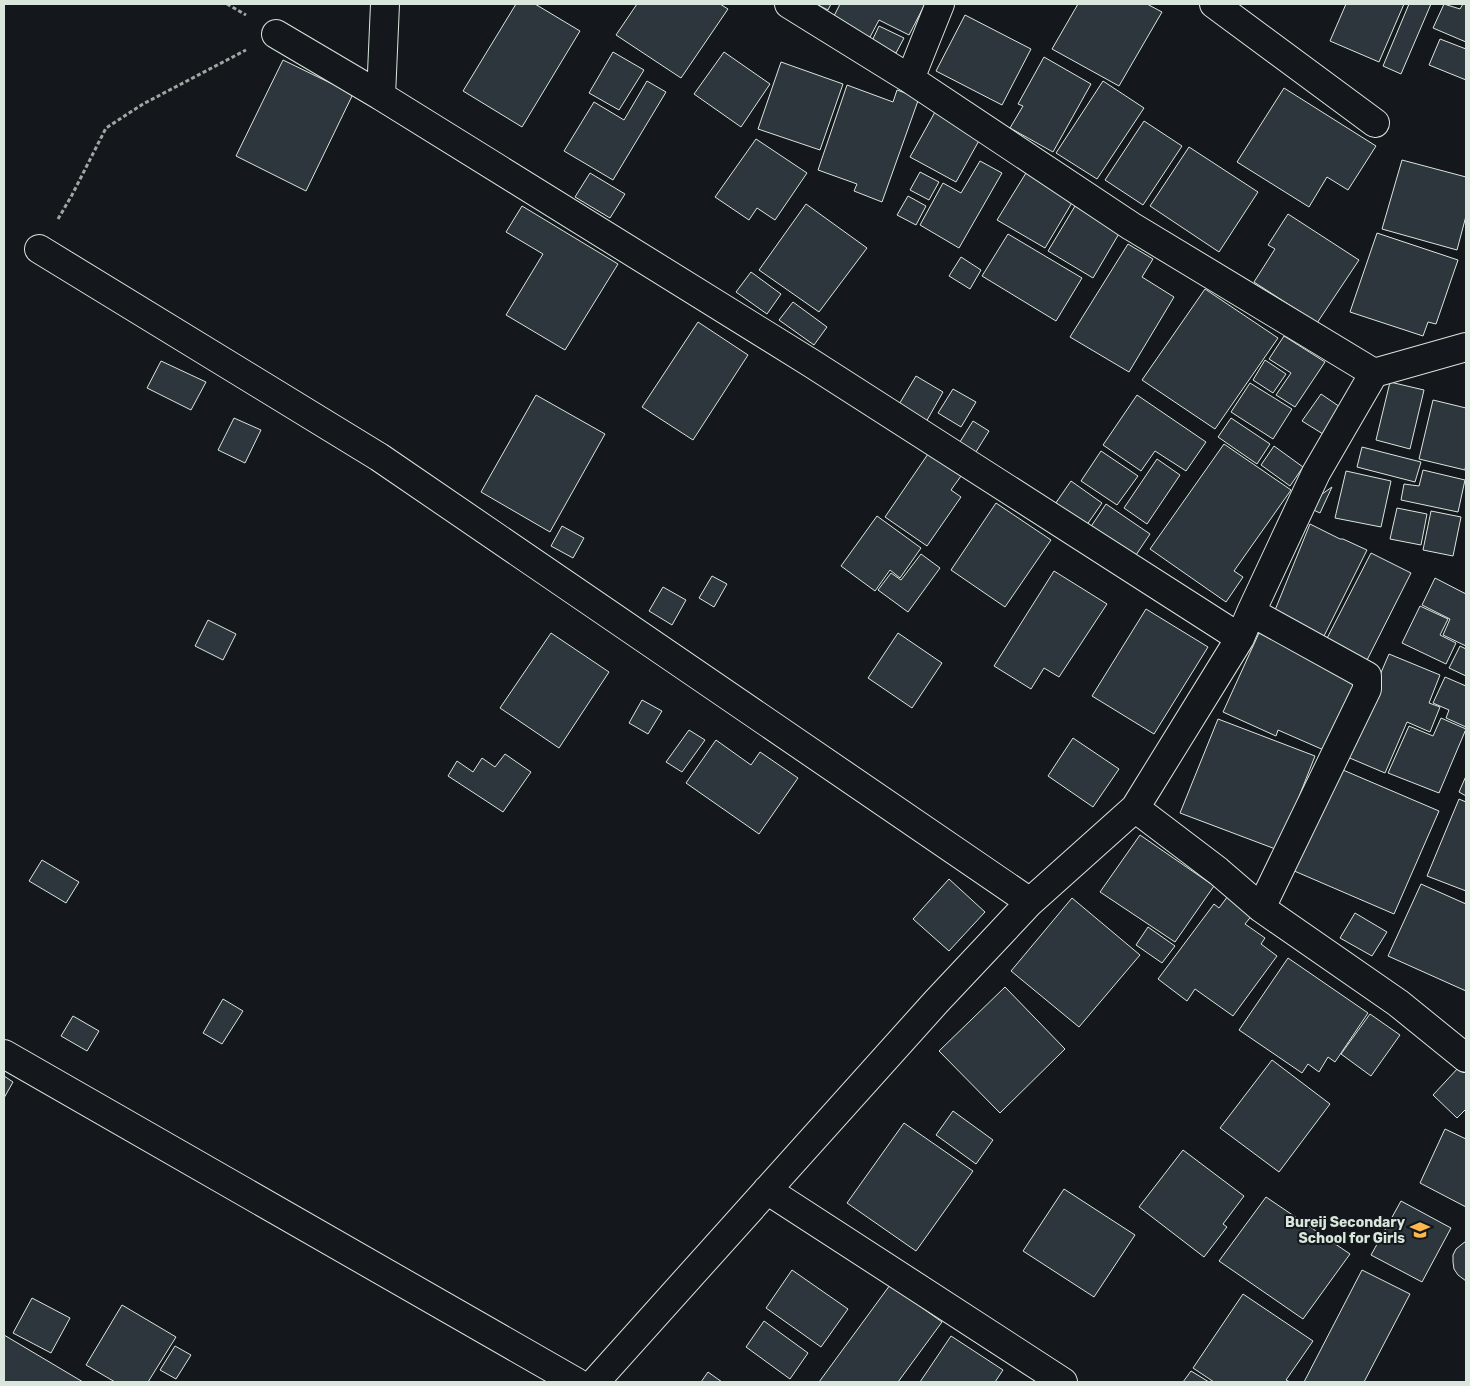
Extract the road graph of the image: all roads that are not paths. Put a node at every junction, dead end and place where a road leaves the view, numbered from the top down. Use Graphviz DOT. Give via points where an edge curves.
graph roads {
  1 [pos="385,4"];
  2 [pos="789,4"];
  3 [pos="940,4"];
  4 [pos="1214,4"];
  5 [pos="276,34"];
  6 [pos="910,79"];
  7 [pos="381,96"];
  8 [pos="1375,122"];
  9 [pos="40,249"];
  10 [pos="1466,347"];
  11 [pos="1374,373"];
  12 [pos="1251,612"];
  13 [pos="1240,638"];
  14 [pos="1135,808"];
  15 [pos="1030,902"];
  16 [pos="1262,908"];
  17 [pos="4,1054"];
  18 [pos="1466,1058"];
  19 [pos="767,1190"];
  20 [pos="576,1382"];
  21 [pos="595,1382"];
  22 [pos="1063,1382"];
  1 -- 7 [label="street"];
  2 -- 6 [label="street"];
  3 -- 6 [label="street"];
  4 -- 8 [label="street"];
  5 -- 7 [label="street"];
  6 -- 11 [label="street" via="1131,226"];
  7 -- 13 [label="street" via="811,363"];
  9 -- 15 [label="street" via="379,457"];
  10 -- 11 [label="street"];
  11 -- 12 [label="street" via="1316,473"];
  12 -- 13 [label="street"];
  12 -- 16 [label="street" via="1367,676 1367,689"];
  13 -- 14 [label="street"];
  14 -- 15 [label="street"];
  14 -- 16 [label="street"];
  15 -- 19 [label="street"];
  16 -- 18 [label="street" via="1398,1003"];
  17 -- 20 [label="street"];
  19 -- 21 [label="street"];
  19 -- 22 [label="street"];
}
